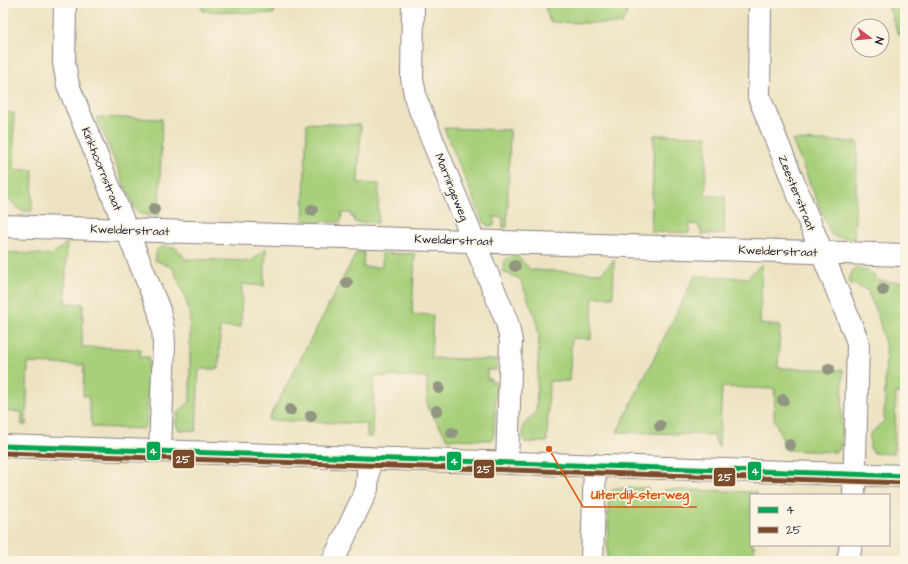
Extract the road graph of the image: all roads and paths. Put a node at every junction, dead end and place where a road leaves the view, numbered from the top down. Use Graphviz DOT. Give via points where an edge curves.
graph roads {
  1 [pos="65,3"];
  2 [pos="413,3"];
  3 [pos="760,3"];
  4 [pos="3,226"];
  5 [pos="127,229"];
  6 [pos="474,241"];
  7 [pos="822,253"];
  8 [pos="905,255"];
  9 [pos="3,446"];
  10 [pos="160,451"];
  11 [pos="369,458"];
  12 [pos="507,462"];
  13 [pos="595,465"];
  14 [pos="905,476"];
  15 [pos="854,484"];
  16 [pos="852,546"];
  17 [pos="333,561"];
  18 [pos="592,561"];
  19 [pos="848,561"];
  1 -- 5 [label="street, Kinkhoornstraat" via="64,64 68,85"];
  2 -- 6 [label="street, Marningeweg" via="412,78 416,100"];
  3 -- 7 [label="street, Zeesterstraat" via="759,97"];
  4 -- 5 [label="street, Kwelderstraat"];
  5 -- 6 [label="street, Kwelderstraat"];
  5 -- 10 [label="street, Kinkhoornstraat" via="159,310 163,329"];
  6 -- 7 [label="street, Kwelderstraat"];
  6 -- 12 [label="street, Marningeweg" via="507,322 511,341"];
  7 -- 8 [label="street, Kwelderstraat"];
  7 -- 15 [label="street, Zeesterstraat" via="858,345"];
  9 -- 10 [label="street"];
  10 -- 11 [label="street"];
  11 -- 12 [label="street"];
  11 -- 17 [label="street" via="367,489"];
  12 -- 13 [label="street"];
  13 -- 15 [label="street"];
  13 -- 18 [label="street"];
  14 -- 15 [label="street"];
  16 -- 19 [label="street"];
}
